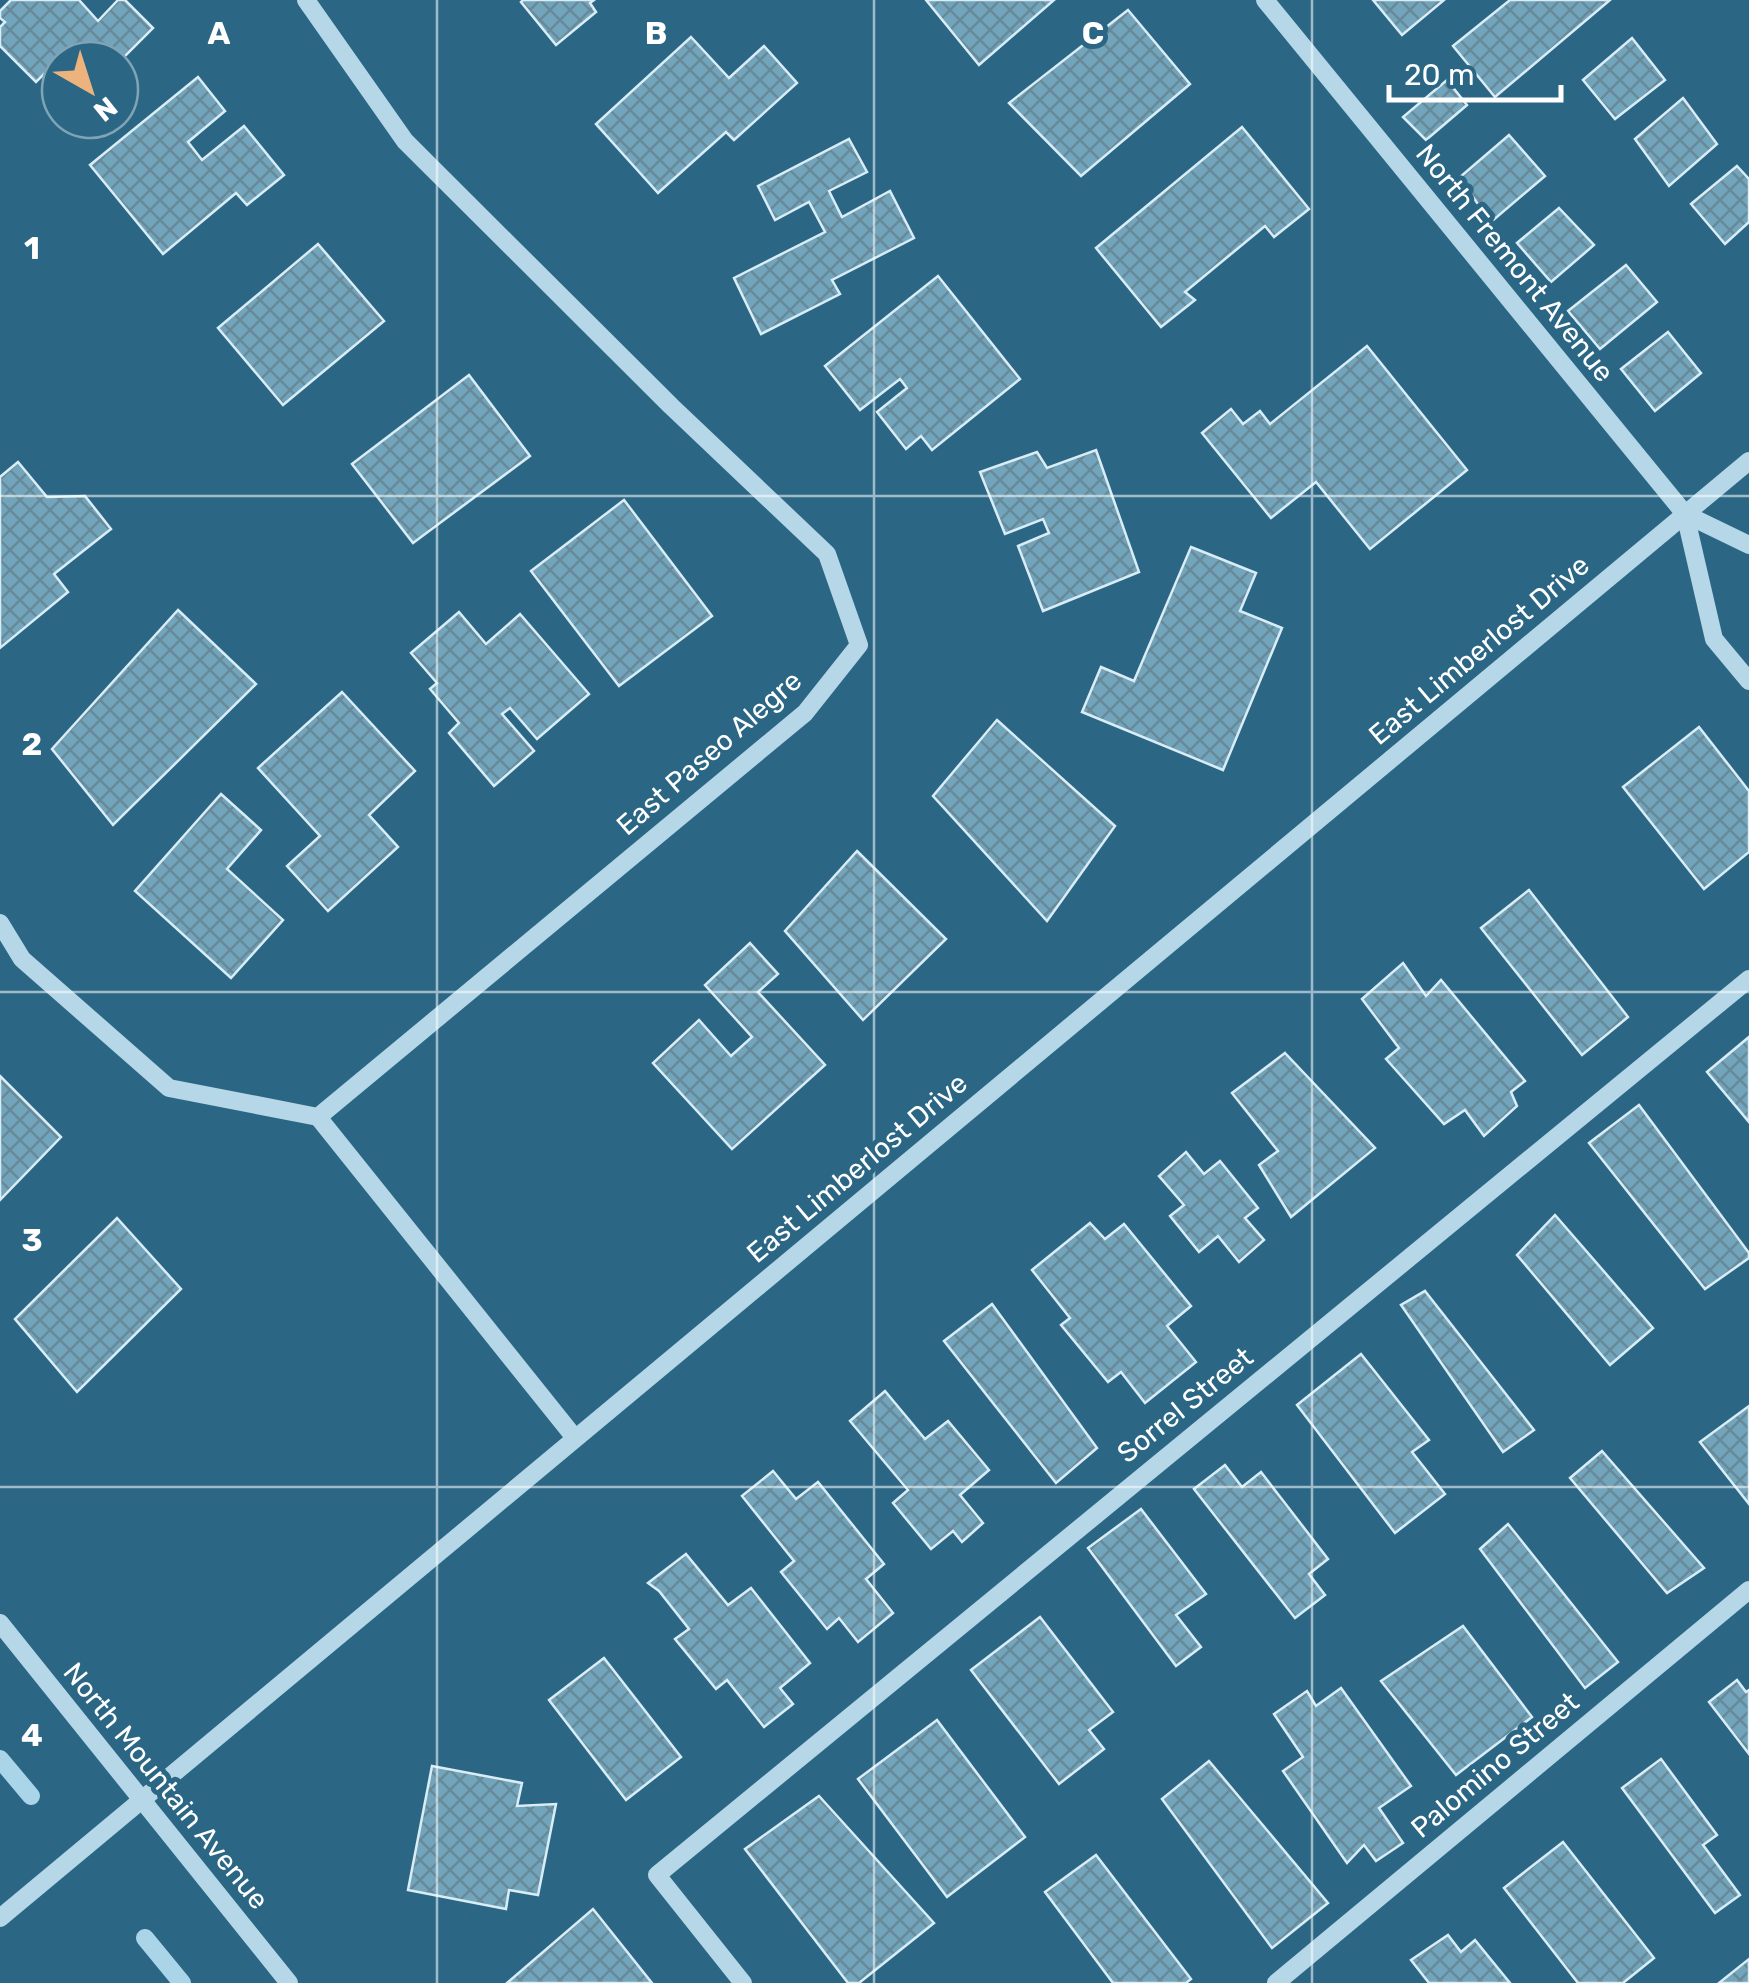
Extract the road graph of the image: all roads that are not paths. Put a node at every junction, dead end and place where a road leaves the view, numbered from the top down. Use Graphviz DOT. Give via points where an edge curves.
graph roads {
  1 [pos="306,0"];
  2 [pos="1265,0"];
  3 [pos="1749,461"];
  4 [pos="1685,514"];
  5 [pos="1749,544"];
  6 [pos="1749,681"];
  7 [pos="0,924"];
  8 [pos="1749,978"];
  9 [pos="318,1118"];
  10 [pos="575,1438"];
  11 [pos="1749,1590"];
  12 [pos="0,1623"];
  13 [pos="143,1800"];
  14 [pos="0,1918"];
  15 [pos="289,1983"];
  16 [pos="743,1983"];
  17 [pos="1276,1983"];
  1 -- 9 [label="street, East Paseo Alegre" via="405,142 826,554 859,645 806,713"];
  2 -- 4 [label="street, North Fremont Avenue"];
  3 -- 4 [label="street, East Limberlost Drive"];
  4 -- 5 [label="street, North Fremont Avenue"];
  4 -- 6 [label="street, North Fremont Avenue" via="1714,638"];
  4 -- 10 [label="street, East Limberlost Drive"];
  7 -- 9 [label="street" via="22,959 168,1088"];
  8 -- 16 [label="street, Sorrel Street" via="657,1875"];
  9 -- 10 [label="street"];
  10 -- 13 [label="street, East Limberlost Drive"];
  11 -- 17 [label="street, Palomino Street"];
  12 -- 13 [label="street, North Mountain Avenue"];
  13 -- 14 [label="street, East Limberlost Drive"];
  13 -- 15 [label="street, North Mountain Avenue"];
}
